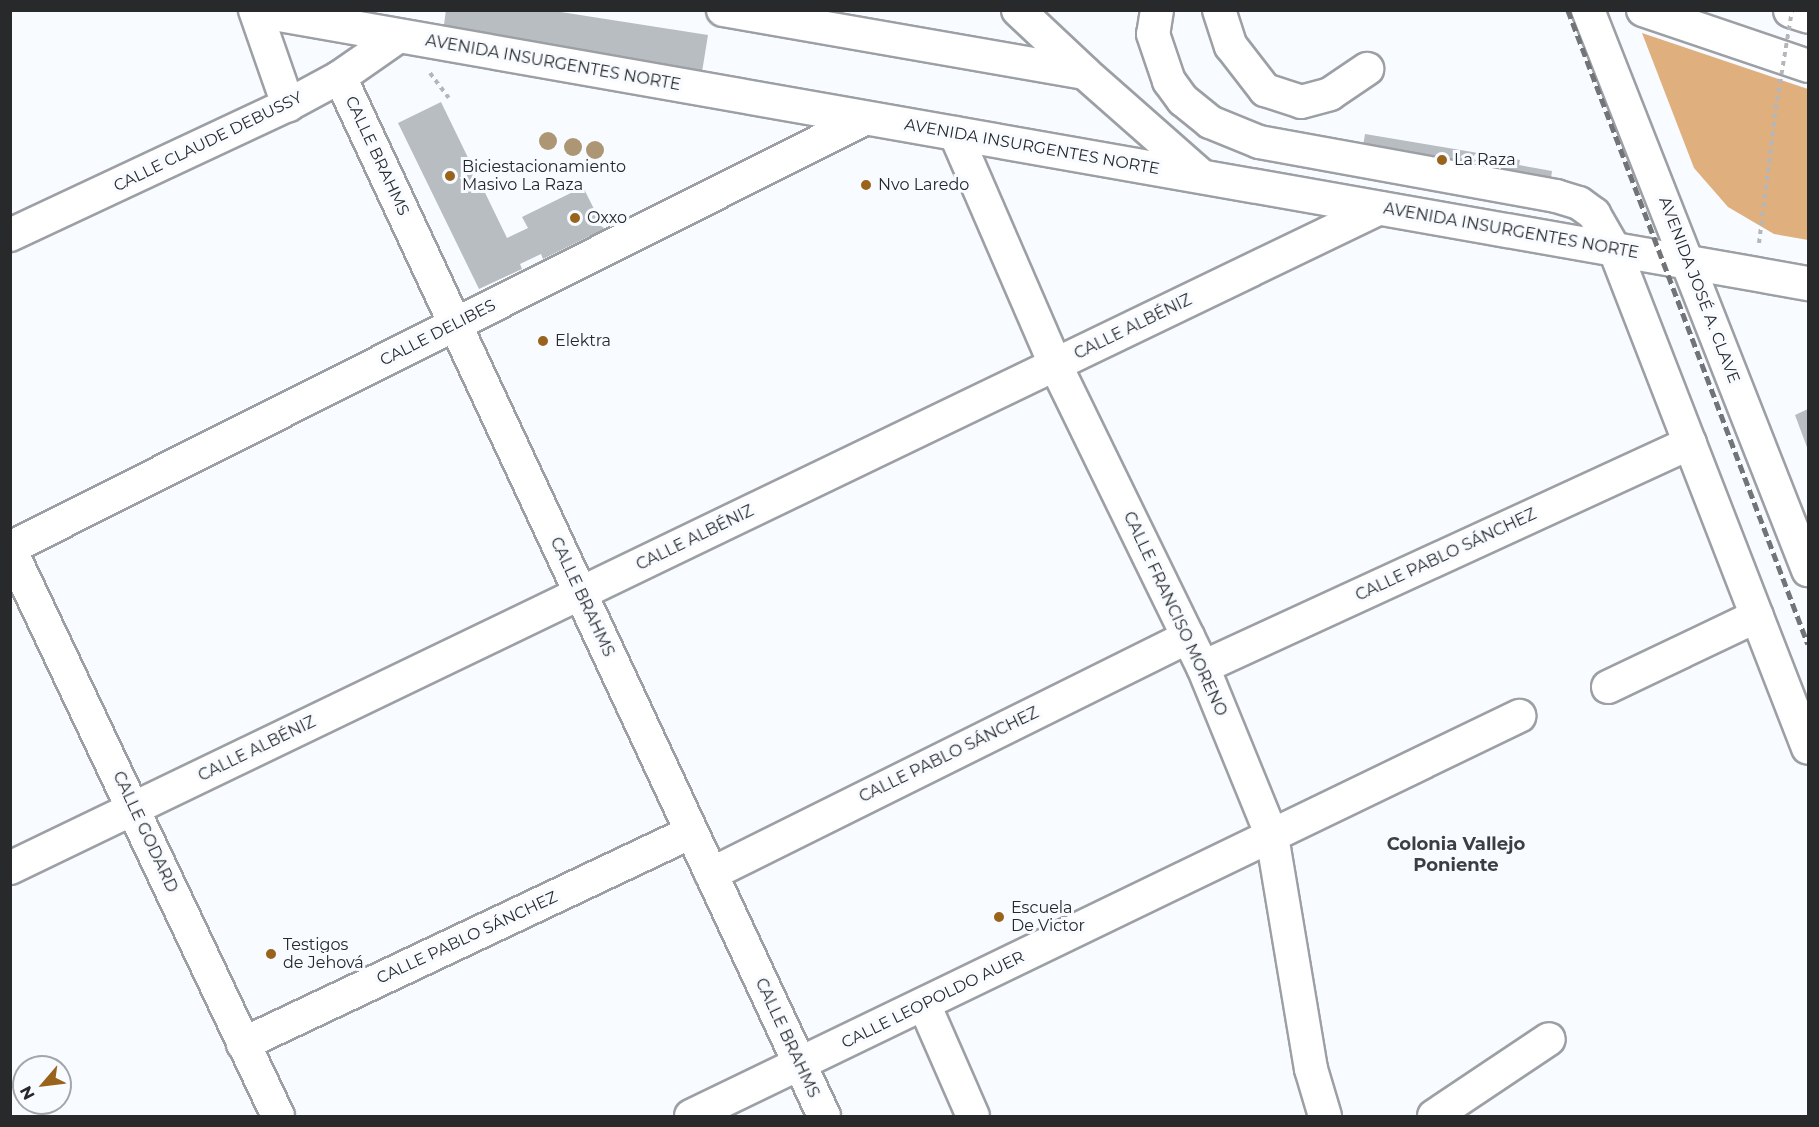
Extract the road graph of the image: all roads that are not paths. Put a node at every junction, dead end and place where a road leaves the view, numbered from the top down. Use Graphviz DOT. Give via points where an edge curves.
graph roads {
  1 [pos="255,10"];
  2 [pos="723,10"];
  3 [pos="1018,10"];
  4 [pos="1157,10"];
  5 [pos="1219,10"];
  6 [pos="1588,10"];
  7 [pos="1643,10"];
  8 [pos="1791,10"];
  9 [pos="1809,16"];
  10 [pos="399,36"];
  11 [pos="1809,66"];
  12 [pos="1367,69"];
  13 [pos="1085,73"];
  14 [pos="340,77"];
  15 [pos="288,105"];
  16 [pos="866,118"];
  17 [pos="954,133"];
  18 [pos="1203,177"];
  19 [pos="1380,208"];
  20 [pos="10,235"];
  21 [pos="1614,248"];
  22 [pos="1688,262"];
  23 [pos="1809,283"];
  24 [pos="455,324"];
  25 [pos="1055,364"];
  26 [pos="1690,443"];
  27 [pos="10,548"];
  28 [pos="1809,570"];
  29 [pos="580,593"];
  30 [pos="1757,616"];
  31 [pos="1188,637"];
  32 [pos="1203,667"];
  33 [pos="1608,687"];
  34 [pos="1519,716"];
  35 [pos="1809,748"];
  36 [pos="134,808"];
  37 [pos="692,832"];
  38 [pos="1272,836"];
  39 [pos="10,868"];
  40 [pos="711,874"];
  41 [pos="924,1004"];
  42 [pos="1549,1039"];
  43 [pos="243,1044"];
  44 [pos="799,1064"];
  45 [pos="278,1116"];
  46 [pos="691,1116"];
  47 [pos="824,1116"];
  48 [pos="973,1116"];
  49 [pos="1325,1116"];
  50 [pos="1434,1116"];
  1 -- 10 [label="main road, AVENIDA INSURGENTES NORTE"];
  1 -- 15 [label="street"];
  2 -- 13 [label="street"];
  3 -- 13 [label="street"];
  4 -- 21 [label="street" via="1153,34 1169,81 1210,122 1260,142 1579,203 1604,226"];
  5 -- 12 [label="street" via="1231,46 1265,90 1301,102 1330,94"];
  6 -- 22 [label="street, AVENIDA JOSÉ A. CLAVE"];
  7 -- 11 [label="street"];
  8 -- 9 [label="main road"];
  10 -- 14 [label="street, CALLE CLAUDE DEBUSSY"];
  10 -- 16 [label="main road, AVENIDA INSURGENTES NORTE"];
  13 -- 18 [label="street"];
  14 -- 15 [label="street, CALLE CLAUDE DEBUSSY"];
  14 -- 24 [label="street, CALLE BRAHMS"];
  15 -- 20 [label="street, CALLE CLAUDE DEBUSSY"];
  16 -- 17 [label="main road, AVENIDA INSURGENTES NORTE"];
  16 -- 24 [label="street, CALLE DELIBES"];
  17 -- 18 [label="main road, AVENIDA INSURGENTES NORTE"];
  17 -- 25 [label="street, CALLE FRANCISO MORENO"];
  18 -- 19 [label="main road, AVENIDA INSURGENTES NORTE"];
  19 -- 21 [label="main road, AVENIDA INSURGENTES NORTE"];
  19 -- 25 [label="street, CALLE ALBÉNIZ"];
  21 -- 22 [label="main road, AVENIDA INSURGENTES NORTE"];
  21 -- 26 [label="street"];
  22 -- 23 [label="main road, AVENIDA INSURGENTES NORTE"];
  22 -- 28 [label="street, AVENIDA JOSÉ A. CLAVE"];
  24 -- 27 [label="street, CALLE DELIBES"];
  24 -- 29 [label="street, CALLE BRAHMS"];
  25 -- 29 [label="street, CALLE ALBÉNIZ"];
  25 -- 31 [label="street, CALLE FRANCISO MORENO"];
  26 -- 30 [label="street"];
  26 -- 32 [label="street, CALLE PABLO SÁNCHEZ"];
  27 -- 36 [label="street, CALLE GODARD"];
  29 -- 36 [label="street, CALLE ALBÉNIZ"];
  29 -- 37 [label="street, CALLE BRAHMS"];
  30 -- 33 [label="street"];
  30 -- 35 [label="street"];
  31 -- 32 [label="street, CALLE FRANCISO MORENO"];
  31 -- 40 [label="street, CALLE PABLO SÁNCHEZ"];
  32 -- 38 [label="street, CALLE FRANCISO MORENO"];
  34 -- 38 [label="street, CALLE LEOPOLDO AUER"];
  36 -- 39 [label="street, CALLE ALBÉNIZ"];
  36 -- 43 [label="street, CALLE GODARD"];
  37 -- 40 [label="street, CALLE BRAHMS"];
  37 -- 43 [label="street, CALLE PABLO SÁNCHEZ"];
  38 -- 41 [label="street, CALLE LEOPOLDO AUER"];
  38 -- 49 [label="street, CALLE FRANCISO MORENO" via="1311,1070"];
  40 -- 44 [label="street, CALLE BRAHMS"];
  41 -- 44 [label="street, CALLE LEOPOLDO AUER"];
  41 -- 48 [label="street"];
  42 -- 50 [label="street"];
  43 -- 45 [label="street, CALLE GODARD"];
  44 -- 46 [label="street, CALLE LEOPOLDO AUER"];
  44 -- 47 [label="street, CALLE BRAHMS"];
}
